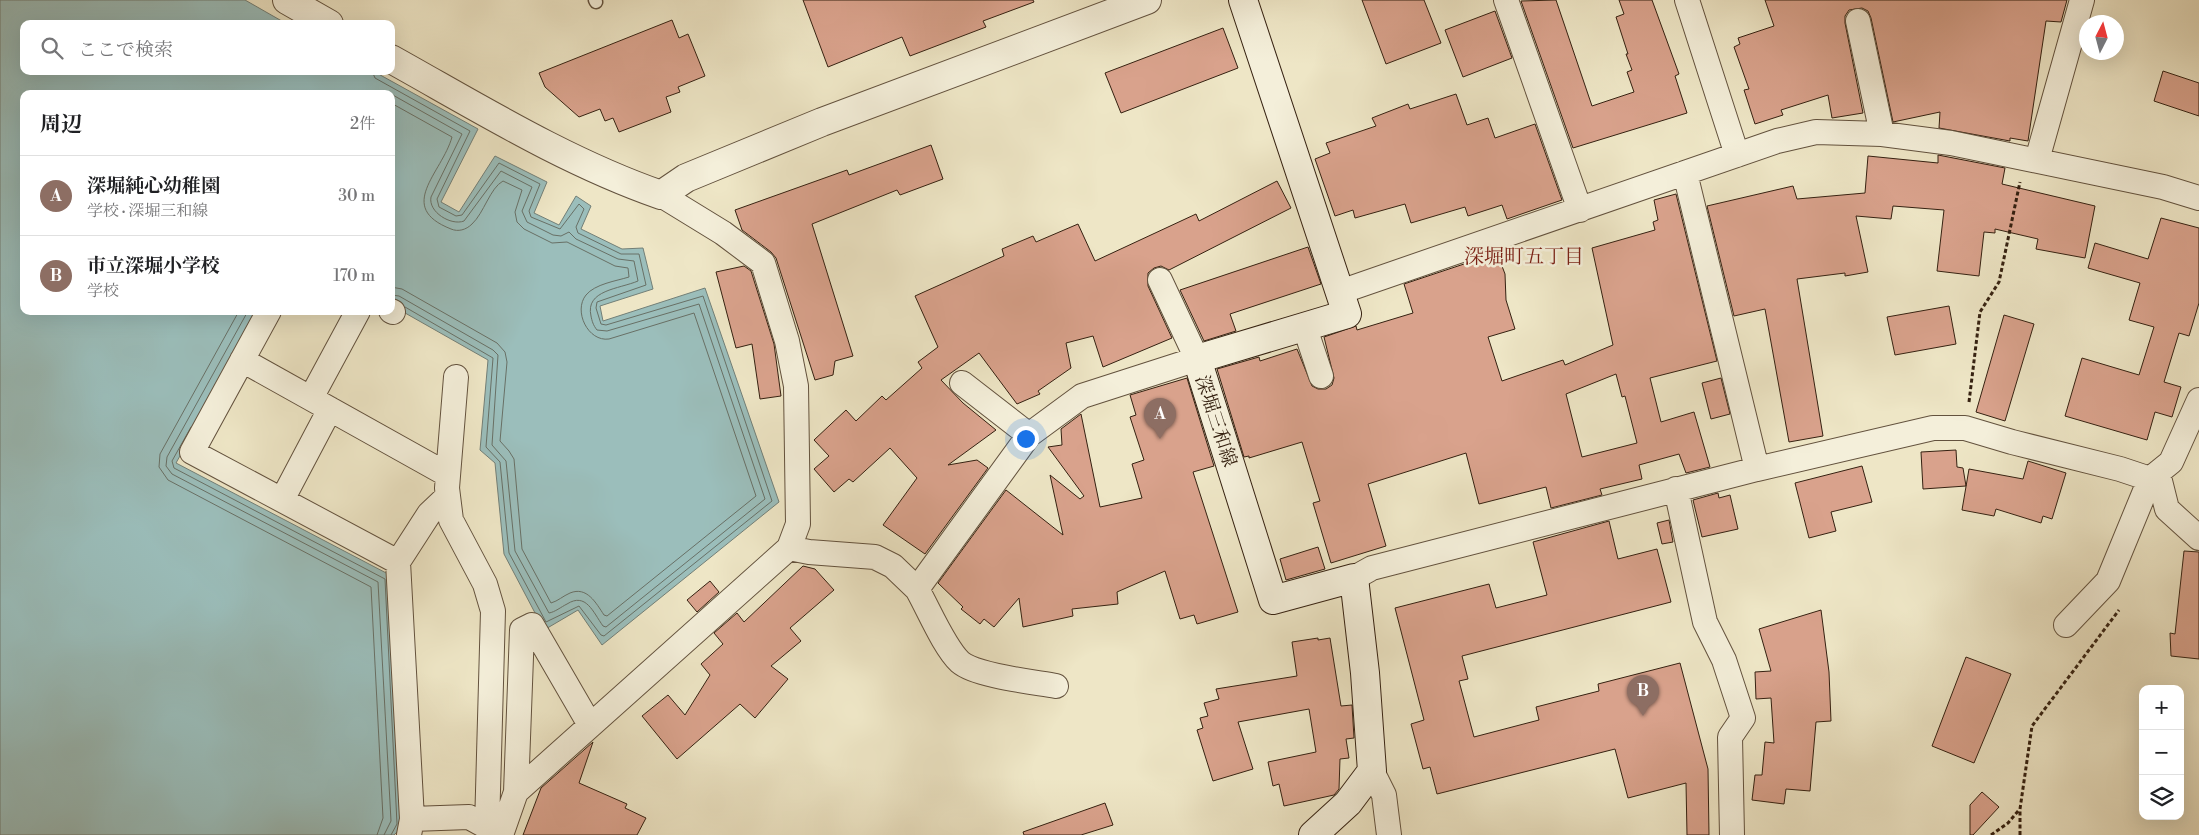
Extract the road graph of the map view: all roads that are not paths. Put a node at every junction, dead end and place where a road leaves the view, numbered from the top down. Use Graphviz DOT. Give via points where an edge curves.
graph roads {
  1 [pos="287,0"];
  2 [pos="1148,0"];
  3 [pos="1506,0"];
  4 [pos="1687,0"];
  5 [pos="2082,0"];
  6 [pos="1246,8"];
  7 [pos="322,20"];
  8 [pos="1858,22"];
  9 [pos="395,60"];
  10 [pos="1882,134"];
  11 [pos="1737,155"];
  12 [pos="2031,159"];
  13 [pos="1684,173"];
  14 [pos="661,195"];
  15 [pos="2199,198"];
  16 [pos="1580,210"];
  17 [pos="1160,280"];
  18 [pos="1340,292"];
  19 [pos="267,315"];
  20 [pos="356,315"];
  21 [pos="1305,328"];
  22 [pos="1197,359"];
  23 [pos="242,360"];
  24 [pos="1321,376"];
  25 [pos="456,377"];
  26 [pos="962,383"];
  27 [pos="2199,400"];
  28 [pos="321,404"];
  29 [pos="1030,435"];
  30 [pos="1757,469"];
  31 [pos="2154,476"];
  32 [pos="448,486"];
  33 [pos="1676,489"];
  34 [pos="282,500"];
  35 [pos="2199,538"];
  36 [pos="789,548"];
  37 [pos="398,562"];
  38 [pos="1354,578"];
  39 [pos="917,589"];
  40 [pos="2066,625"];
  41 [pos="1056,686"];
  42 [pos="590,725"];
  43 [pos="1372,771"];
  44 [pos="516,792"];
  45 [pos="411,827"];
  46 [pos="496,832"];
  47 [pos="1313,835"];
  48 [pos="1389,835"];
  49 [pos="1732,835"];
  1 -- 7 [label="main road"];
  2 -- 14 [label="main road" via="813,126 686,178"];
  3 -- 16 [label="street"];
  4 -- 11 [label="street"];
  5 -- 12 [label="street"];
  6 -- 18 [label="main road, 深堀三和線"];
  8 -- 10 [label="street"];
  9 -- 14 [label="main road" via="542,143 623,182"];
  10 -- 11 [label="street" via="1816,132"];
  10 -- 12 [label="street" via="1951,143"];
  11 -- 13 [label="street"];
  12 -- 15 [label="street"];
  13 -- 16 [label="street"];
  13 -- 30 [label="street"];
  14 -- 36 [label="street" via="723,233 763,263 787,341 796,386 798,524"];
  16 -- 18 [label="street"];
  17 -- 22 [label="street"];
  18 -- 21 [label="main road, 深堀三和線" via="1347,314"];
  19 -- 23 [label="street"];
  20 -- 28 [label="street"];
  21 -- 22 [label="main road, 深堀三和線"];
  21 -- 24 [label="street"];
  22 -- 29 [label="street" via="1082,396"];
  22 -- 38 [label="main road, 深堀三和線" via="1273,600"];
  23 -- 28 [label="street"];
  23 -- 34 [label="street" via="192,452"];
  25 -- 32 [label="street"];
  26 -- 29 [label="street"];
  27 -- 31 [label="street" via="2171,462"];
  28 -- 32 [label="street"];
  28 -- 34 [label="street"];
  29 -- 39 [label="street"];
  30 -- 31 [label="street" via="1933,428 1965,428"];
  30 -- 33 [label="street"];
  31 -- 35 [label="street" via="2167,510"];
  31 -- 40 [label="street" via="2108,581"];
  32 -- 37 [label="street"];
  32 -- 46 [label="street" via="451,520 485,584 492,611"];
  33 -- 38 [label="street" via="1372,568"];
  33 -- 49 [label="street" via="1705,622 1724,660 1743,718 1730,737"];
  34 -- 37 [label="street"];
  36 -- 39 [label="street" via="875,557 893,566"];
  36 -- 42 [label="street"];
  37 -- 45 [label="street"];
  38 -- 43 [label="main road"];
  39 -- 41 [label="street" via="960,662 981,672"];
  42 -- 44 [label="street"];
  42 -- 44 [label="street" via="532,625 522,630"];
  43 -- 47 [label="main road" via="1348,802"];
  43 -- 48 [label="street" via="1384,795"];
  44 -- 46 [label="street"];
  45 -- 46 [label="street" via="469,817"];
}
